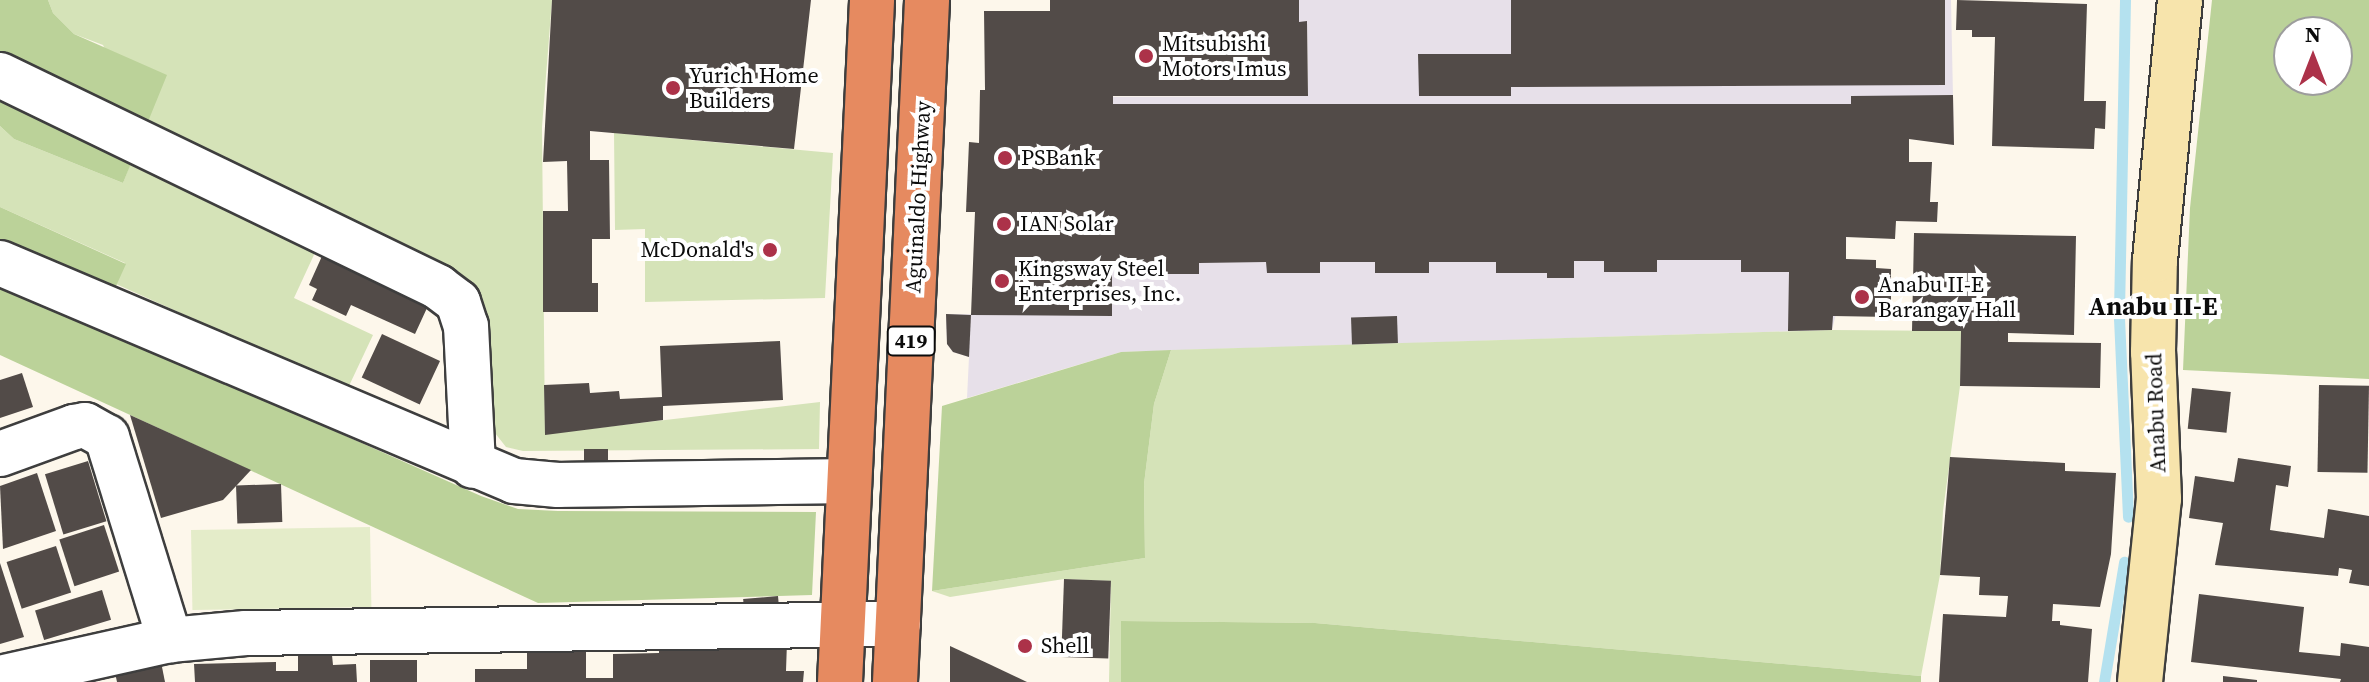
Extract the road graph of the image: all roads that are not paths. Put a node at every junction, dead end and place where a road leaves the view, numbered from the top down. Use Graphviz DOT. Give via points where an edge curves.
graph roads {
  1 [pos="872,0"];
  2 [pos="927,0"];
  3 [pos="2180,0"];
  4 [pos="0,75"];
  5 [pos="0,263"];
  6 [pos="0,454"];
  7 [pos="473,466"];
  8 [pos="849,481"];
  9 [pos="843,624"];
  10 [pos="898,624"];
  11 [pos="170,640"];
  12 [pos="0,678"];
  13 [pos="840,682"];
  14 [pos="895,682"];
  15 [pos="2140,682"];
  1 -- 8 [label="highway, 419"];
  2 -- 10 [label="highway, Aguinaldo Highway / 419"];
  3 -- 15 [label="street, Anabu Road" via="2155,260 2159,499"];
  4 -- 7 [label="street" via="438,287 458,302 466,326"];
  5 -- 7 [label="street"];
  6 -- 11 [label="street" via="85,425 107,437"];
  7 -- 8 [label="street" via="535,484"];
  8 -- 9 [label="highway, 419"];
  9 -- 10 [label="street"];
  9 -- 11 [label="street" via="246,633"];
  9 -- 13 [label="highway, 419"];
  10 -- 14 [label="highway, Aguinaldo Highway / 419"];
  11 -- 12 [label="street"];
}
